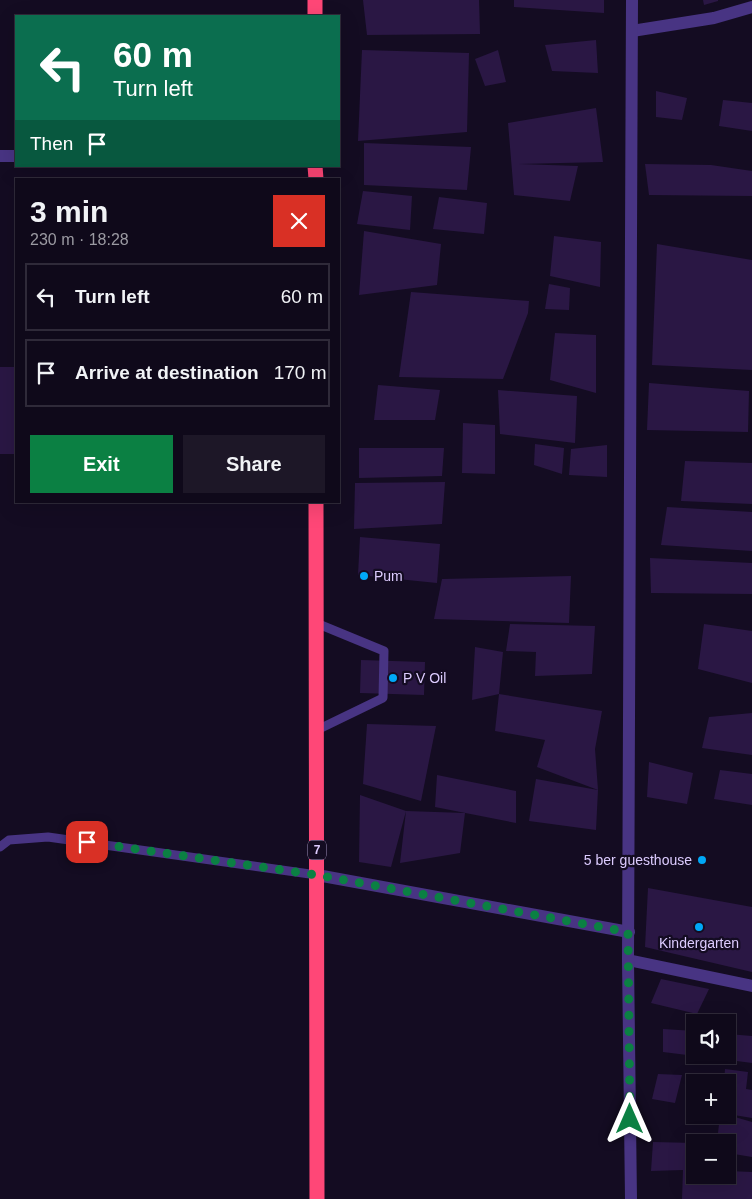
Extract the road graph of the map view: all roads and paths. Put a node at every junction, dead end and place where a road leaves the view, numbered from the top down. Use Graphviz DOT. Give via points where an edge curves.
graph roads {
  1 [pos="315,0"];
  2 [pos="632,0"];
  3 [pos="752,7"];
  4 [pos="315,15"];
  5 [pos="632,31"];
  6 [pos="0,156"];
  7 [pos="15,156"];
  8 [pos="316,503"];
  9 [pos="316,623"];
  10 [pos="317,730"];
  11 [pos="0,847"];
  12 [pos="317,875"];
  13 [pos="628,932"];
  14 [pos="628,960"];
  15 [pos="752,986"];
  16 [pos="317,1199"];
  17 [pos="630,1199"];
  1 -- 4 [label="highway"];
  2 -- 5 [label="street"];
  3 -- 5 [label="street" via="714,18"];
  5 -- 13 [label="street"];
  6 -- 7 [label="street"];
  8 -- 9 [label="highway, 7"];
  9 -- 10 [label="highway, 7"];
  9 -- 10 [label="lane" via="384,650 383,698"];
  10 -- 12 [label="highway, 7"];
  11 -- 12 [label="lane" via="9,840 48,837"];
  12 -- 13 [label="street"];
  12 -- 16 [label="highway, 7"];
  13 -- 14 [label="street"];
  14 -- 15 [label="street"];
  14 -- 17 [label="street"];
}
